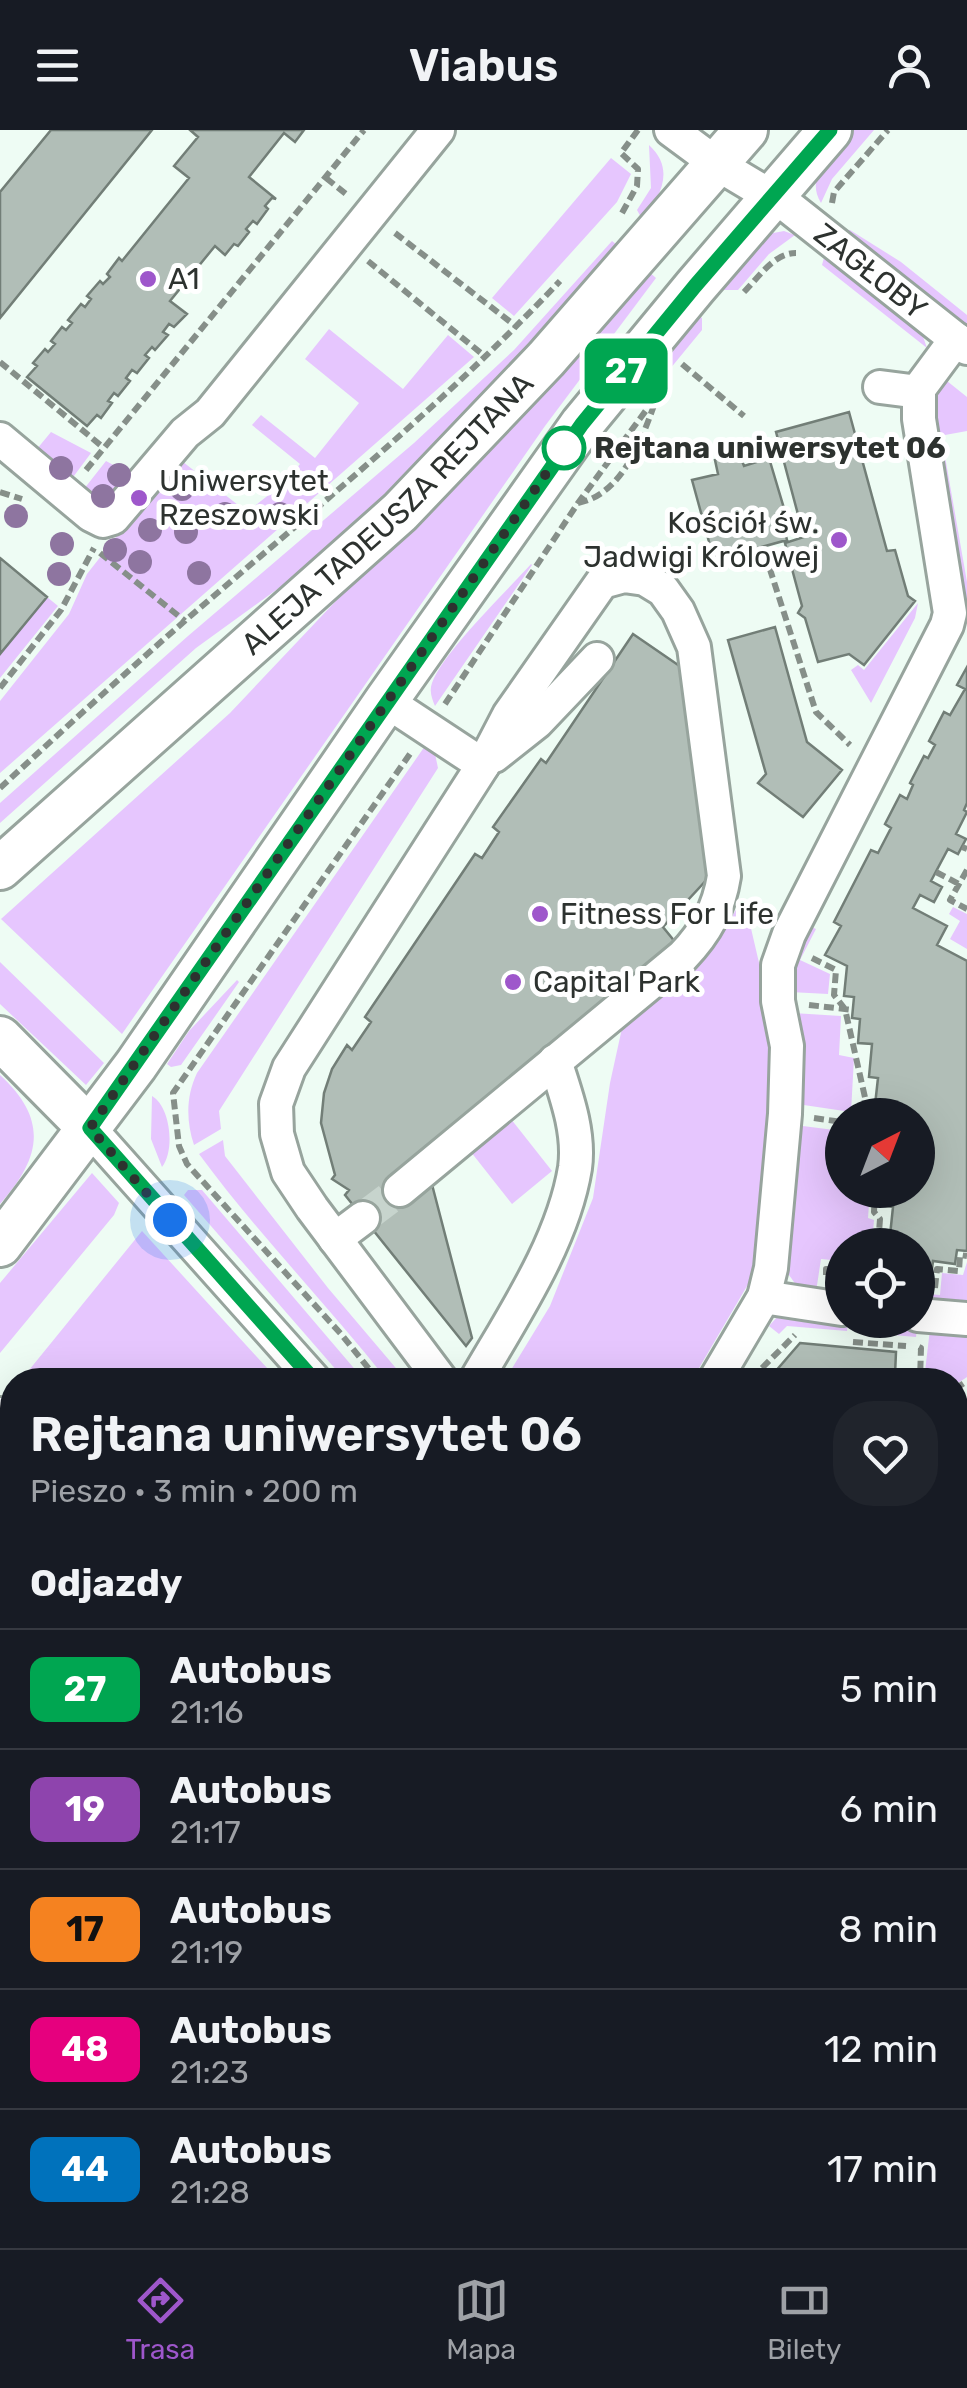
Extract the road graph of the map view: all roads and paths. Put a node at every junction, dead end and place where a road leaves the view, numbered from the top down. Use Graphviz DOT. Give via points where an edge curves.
graph roads {
  1 [pos="364,130"];
  2 [pos="438,130"];
  3 [pos="671,130"];
  4 [pos="746,130"];
  5 [pos="830,130"];
  6 [pos="888,130"];
  7 [pos="635,134"];
  8 [pos="717,164"];
  9 [pos="326,178"];
  10 [pos="772,197"];
  11 [pos="371,214"];
  12 [pos="838,214"];
  13 [pos="618,221"];
  14 [pos="803,255"];
  15 [pos="364,258"];
  16 [pos="567,274"];
  17 [pos="738,298"];
  18 [pos="517,327"];
  19 [pos="961,344"];
  20 [pos="487,358"];
  21 [pos="0,362"];
  22 [pos="682,364"];
  23 [pos="880,386"];
  24 [pos="919,392"];
  25 [pos="744,416"];
  26 [pos="0,439"];
  27 [pos="104,448"];
  28 [pos="67,495"];
  29 [pos="578,502"];
  30 [pos="94,535"];
  31 [pos="765,554"];
  32 [pos="186,621"];
  33 [pos="597,659"];
  34 [pos="0,688"];
  35 [pos="386,701"];
  36 [pos="862,731"];
  37 [pos="483,765"];
  38 [pos="0,788"];
  39 [pos="0,868"];
  40 [pos="967,870"];
  41 [pos="936,872"];
  42 [pos="959,884"];
  43 [pos="967,909"];
  44 [pos="817,942"];
  45 [pos="778,1001"];
  46 [pos="849,1010"];
  47 [pos="0,1038"];
  48 [pos="556,1061"];
  49 [pos="866,1098"];
  50 [pos="90,1128"];
  51 [pos="400,1190"];
  52 [pos="363,1218"];
  53 [pos="335,1239"];
  54 [pos="0,1245"];
  55 [pos="967,1256"];
  56 [pos="935,1288"];
  57 [pos="764,1297"];
  58 [pos="935,1316"];
  59 [pos="825,1319"];
  60 [pos="967,1319"];
  61 [pos="807,1337"];
  62 [pos="851,1338"];
  63 [pos="851,1338"];
  64 [pos="853,1342"];
  65 [pos="303,1368"];
  66 [pos="432,1368"];
  67 [pos="483,1368"];
  68 [pos="722,1368"];
  69 [pos="763,1368"];
  70 [pos="921,1368"];
  1 -- 9 [label="path"];
  2 -- 11 [label="street"];
  3 -- 8 [label="street, ZAGŁOBY"];
  4 -- 8 [label="main road, ALEJA TADEUSZA REJTANA"];
  5 -- 10 [label="main road"];
  6 -- 12 [label="path" via="834,192"];
  7 -- 13 [label="path" via="621,153 638,169 637,186"];
  8 -- 10 [label="street, ZAGŁOBY"];
  8 -- 39 [label="main road, ALEJA TADEUSZA REJTANA" via="425,486"];
  9 -- 11 [label="path"];
  9 -- 27 [label="path"];
  10 -- 19 [label="street, ZAGŁOBY"];
  10 -- 35 [label="main road" via="582,424"];
  11 -- 18 [label="path"];
  11 -- 30 [label="street" via="210,412"];
  14 -- 17 [label="path" via="776,258"];
  15 -- 20 [label="path"];
  16 -- 18 [label="path"];
  18 -- 20 [label="path"];
  19 -- 24 [label="street"];
  20 -- 32 [label="path"];
  21 -- 27 [label="path"];
  22 -- 25 [label="path"];
  23 -- 24 [label="street"];
  24 -- 45 [label="street" via="948,625 789,934 778,965"];
  26 -- 28 [label="street"];
  27 -- 28 [label="path"];
  28 -- 30 [label="street" via="91,516"];
  29 -- 29 [label="path" via="591,500 619,474 640,445 658,394"];
  30 -- 32 [label="path"];
  30 -- 34 [label="path" via="62,610"];
  31 -- 36 [label="path" via="816,712 853,748"];
  32 -- 38 [label="path"];
  33 -- 37 [label="street"];
  35 -- 37 [label="street"];
  35 -- 50 [label="main road"];
  37 -- 48 [label="street" via="509,715 602,582 624,576 662,590 694,647 724,876 720,899 684,956"];
  37 -- 53 [label="street" via="290,1068 276,1104 288,1172"];
  40 -- 42 [label="path"];
  41 -- 42 [label="path"];
  42 -- 43 [label="path" via="950,900"];
  44 -- 46 [label="path" via="810,957 836,970 834,995"];
  45 -- 46 [label="path"];
  45 -- 57 [label="street" via="787,1046 785,1114"];
  46 -- 49 [label="path"];
  47 -- 50 [label="main road"];
  48 -- 51 [label="street"];
  48 -- 67 [label="street" via="572,1113 575,1166 529,1290"];
  50 -- 54 [label="main road"];
  50 -- 65 [label="street"];
  52 -- 53 [label="street"];
  53 -- 66 [label="street"];
  55 -- 56 [label="path" via="960,1255 959,1270 937,1269"];
  57 -- 59 [label="street"];
  57 -- 68 [label="street"];
  58 -- 60 [label="street"];
  61 -- 69 [label="path" via="792,1335"];
  62 -- 64 [label="path"];
  63 -- 64 [label="path"];
  64 -- 70 [label="path" via="922,1348"];
}
